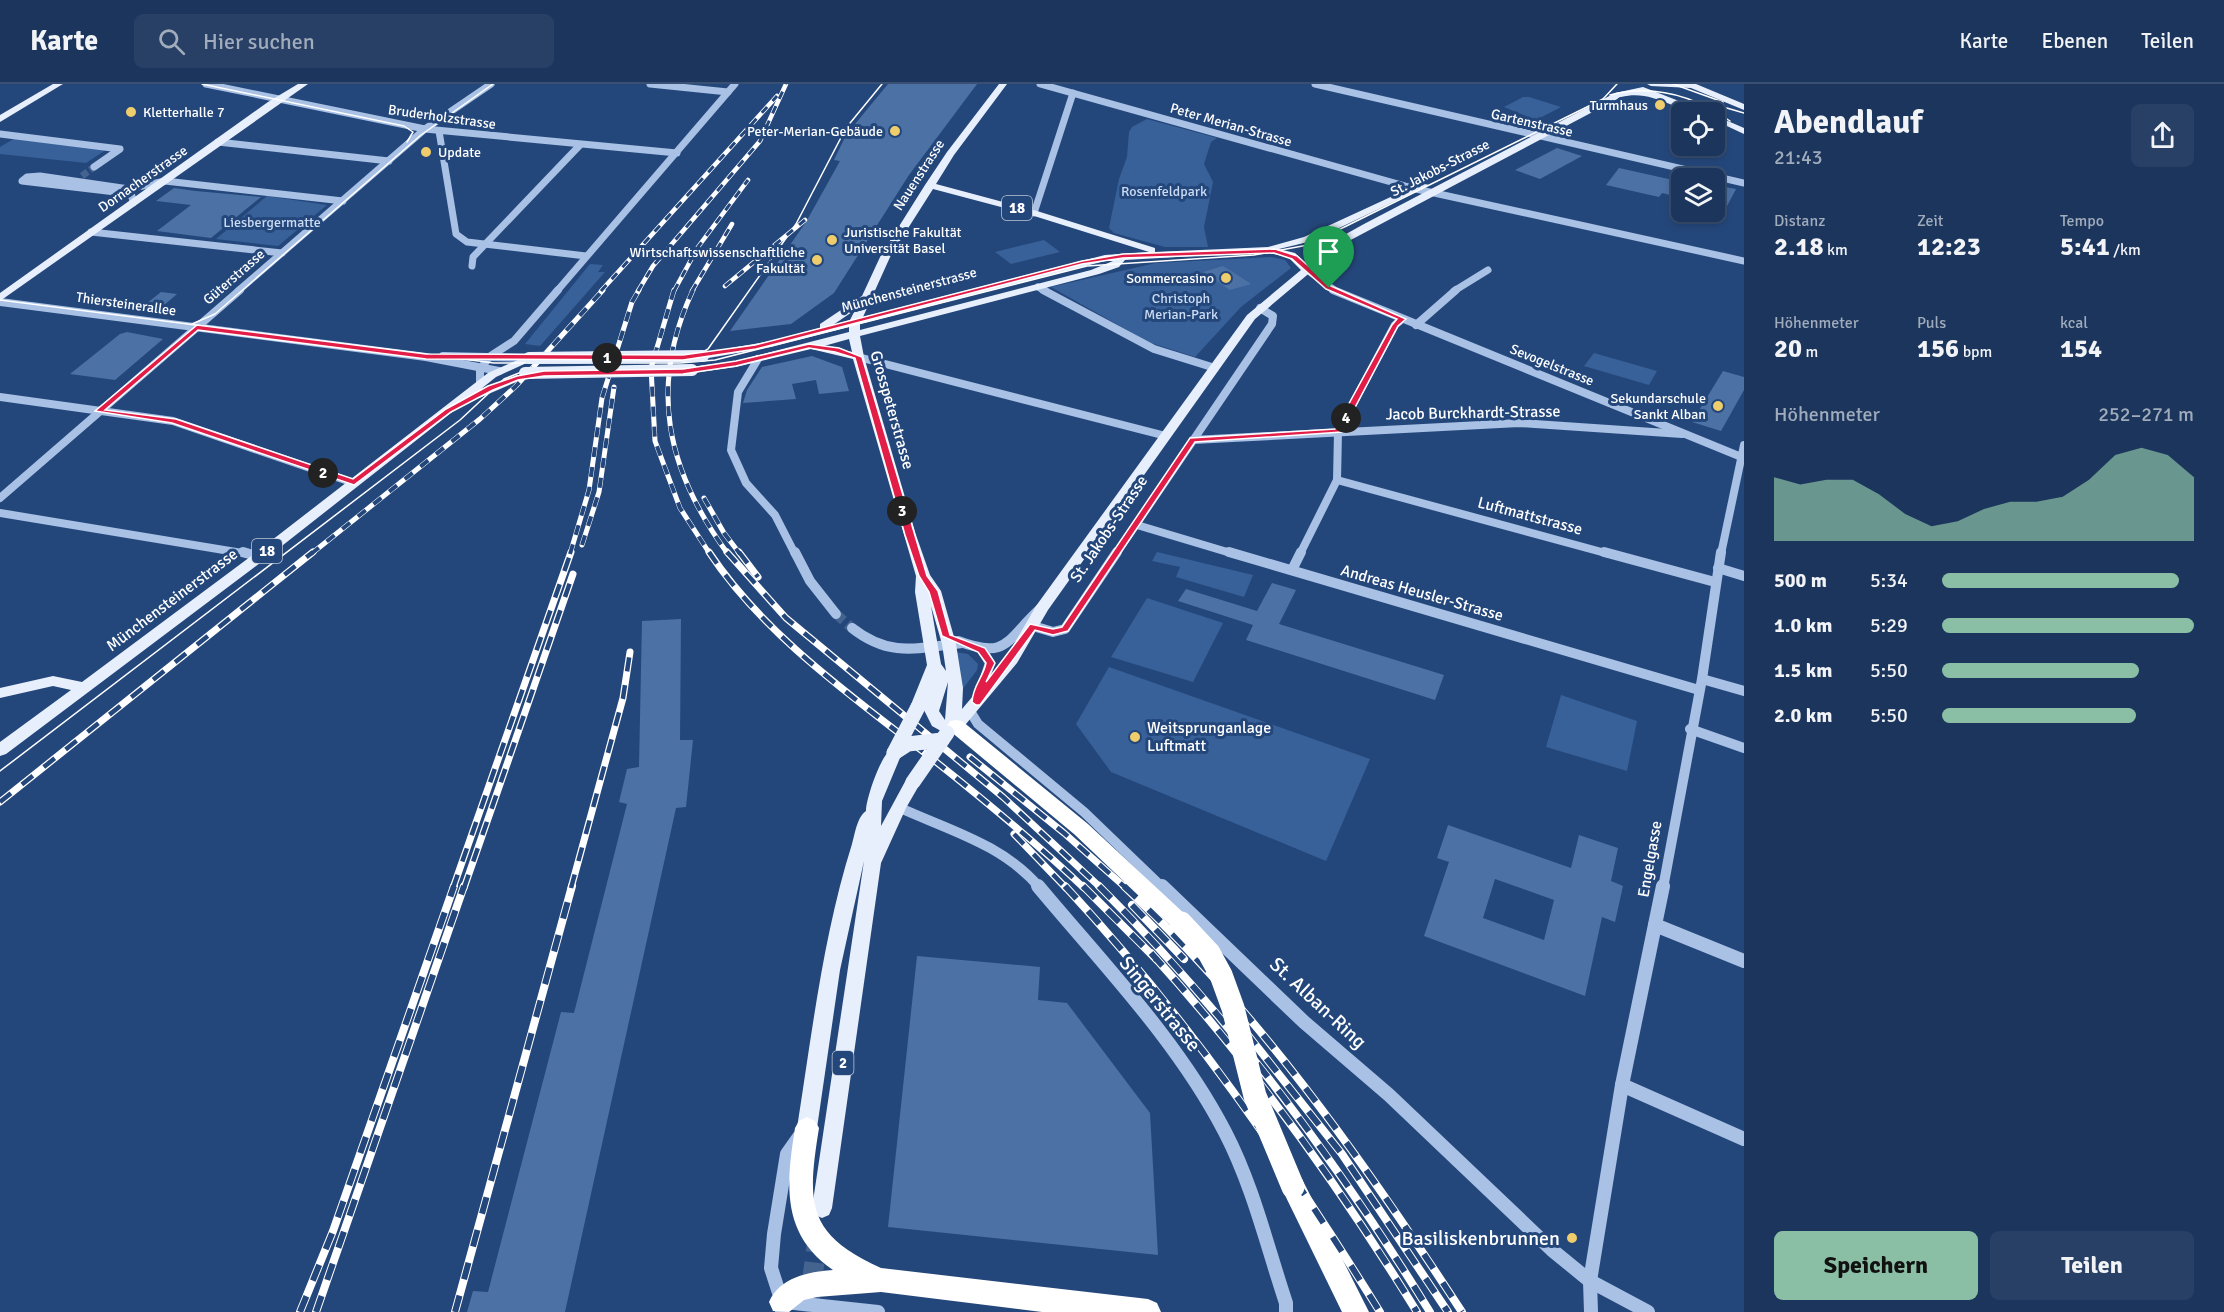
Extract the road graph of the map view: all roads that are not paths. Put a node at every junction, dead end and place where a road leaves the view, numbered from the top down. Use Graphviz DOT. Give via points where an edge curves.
graph roads {
  1 [pos="59,84"];
  2 [pos="206,84"];
  3 [pos="304,84"];
  4 [pos="491,84"];
  5 [pos="650,84"];
  6 [pos="735,84"];
  7 [pos="1003,84"];
  8 [pos="1040,84"];
  9 [pos="1315,84"];
  10 [pos="1623,84"];
  11 [pos="1709,84"];
  12 [pos="1691,86"];
  13 [pos="1651,88"];
  14 [pos="728,92"];
  15 [pos="1073,93"];
  16 [pos="1668,97"];
  17 [pos="279,99"];
  18 [pos="1680,102"];
  19 [pos="1744,107"];
  20 [pos="0,118"];
  21 [pos="1725,122"];
  22 [pos="425,129"];
  23 [pos="1744,130"];
  24 [pos="439,131"];
  25 [pos="0,134"];
  26 [pos="1526,134"];
  27 [pos="1538,137"];
  28 [pos="218,142"];
  29 [pos="580,145"];
  30 [pos="677,153"];
  31 [pos="389,161"];
  32 [pos="94,167"];
  33 [pos="82,176"];
  34 [pos="74,181"];
  35 [pos="165,181"];
  36 [pos="1744,183"];
  37 [pos="930,185"];
  38 [pos="1416,189"];
  39 [pos="1431,192"];
  40 [pos="343,201"];
  41 [pos="134,203"];
  42 [pos="1034,213"];
  43 [pos="91,232"];
  44 [pos="1115,239"];
  45 [pos="488,243"];
  46 [pos="1264,249"];
  47 [pos="282,253"];
  48 [pos="1168,254"];
  49 [pos="586,256"];
  50 [pos="1123,256"];
  51 [pos="1744,261"];
  52 [pos="472,266"];
  53 [pos="1307,270"];
  54 [pos="1488,270"];
  55 [pos="1038,287"];
  56 [pos="864,299"];
  57 [pos="0,300"];
  58 [pos="1260,308"];
  59 [pos="1402,319"];
  60 [pos="1416,325"];
  61 [pos="855,328"];
  62 [pos="193,331"];
  63 [pos="799,336"];
  64 [pos="514,341"];
  65 [pos="809,346"];
  66 [pos="426,357"];
  67 [pos="489,357"];
  68 [pos="858,357"];
  69 [pos="529,358"];
  70 [pos="758,358"];
  71 [pos="481,368"];
  72 [pos="1215,368"];
  73 [pos="499,370"];
  74 [pos="521,375"];
  75 [pos="480,384"];
  76 [pos="0,397"];
  77 [pos="449,410"];
  78 [pos="99,411"];
  79 [pos="1338,432"];
  80 [pos="1682,434"];
  81 [pos="1166,436"];
  82 [pos="1193,440"];
  83 [pos="1743,453"];
  84 [pos="1337,480"];
  85 [pos="354,483"];
  86 [pos="0,498"];
  87 [pos="0,513"];
  88 [pos="1137,525"];
  89 [pos="259,557"];
  90 [pos="1718,568"];
  91 [pos="1293,570"];
  92 [pos="923,576"];
  93 [pos="1744,576"];
  94 [pos="1715,582"];
  95 [pos="1041,609"];
  96 [pos="836,614"];
  97 [pos="1033,626"];
  98 [pos="852,628"];
  99 [pos="952,641"];
  100 [pos="932,648"];
  101 [pos="981,650"];
  102 [pos="934,665"];
  103 [pos="1700,685"];
  104 [pos="82,687"];
  105 [pos="1744,692"];
  106 [pos="0,693"];
  107 [pos="958,723"];
  108 [pos="1690,729"];
  109 [pos="1744,748"];
  110 [pos="0,750"];
  111 [pos="894,753"];
  112 [pos="874,801"];
  113 [pos="898,807"];
  114 [pos="872,869"];
  115 [pos="1655,925"];
  116 [pos="1744,961"];
  117 [pos="1622,1085"];
  118 [pos="807,1128"];
  119 [pos="1744,1139"];
  120 [pos="822,1208"];
  121 [pos="881,1280"];
  122 [pos="1590,1281"];
  123 [pos="782,1307"];
  124 [pos="878,1312"];
  125 [pos="1148,1312"];
  126 [pos="1286,1312"];
  127 [pos="1356,1312"];
  128 [pos="1591,1312"];
  129 [pos="1648,1312"];
  1 -- 20 [label="main road"];
  2 -- 17 [label="street, Bruderholzstrasse"];
  3 -- 17 [label="main road, Dornacherstrasse"];
  4 -- 22 [label="street, Güterstrasse"];
  5 -- 14 [label="street"];
  6 -- 14 [label="street"];
  7 -- 37 [label="main road, Nauenstrasse"];
  8 -- 15 [label="street, Peter Merian-Strasse"];
  9 -- 26 [label="street, Gartenstrasse"];
  10 -- 13 [label="main road"];
  10 -- 26 [label="main road, St. Jakobs-Strasse"];
  11 -- 12 [label="main road"];
  12 -- 13 [label="main road"];
  12 -- 16 [label="main road" via="1663,91"];
  12 -- 19 [label="main road"];
  13 -- 16 [label="main road"];
  13 -- 27 [label="main road, St. Jakobs-Strasse" via="1621,94"];
  14 -- 30 [label="street"];
  15 -- 38 [label="street, Peter Merian-Strasse"];
  15 -- 42 [label="street"];
  16 -- 18 [label="main road"];
  17 -- 22 [label="street, Bruderholzstrasse"];
  17 -- 28 [label="main road, Dornacherstrasse"];
  21 -- 23 [label="main road"];
  22 -- 24 [label="street, Bruderholzstrasse"];
  22 -- 31 [label="street, Güterstrasse"];
  24 -- 29 [label="street, Bruderholzstrasse"];
  24 -- 45 [label="street" via="456,234 467,242"];
  25 -- 32 [label="street" via="120,149"];
  26 -- 27 [label="street, Gartenstrasse"];
  26 -- 38 [label="main road, St. Jakobs-Strasse"];
  27 -- 36 [label="street, Gartenstrasse"];
  27 -- 39 [label="main road, St. Jakobs-Strasse"];
  28 -- 31 [label="street"];
  28 -- 35 [label="main road, Dornacherstrasse"];
  29 -- 30 [label="street, Bruderholzstrasse"];
  29 -- 45 [label="street"];
  30 -- 49 [label="street"];
  31 -- 40 [label="street, Güterstrasse"];
  33 -- 34 [label="street"];
  34 -- 35 [label="street" via="133,189"];
  34 -- 41 [label="street" via="40,176 22,181 128,193"];
  35 -- 40 [label="street"];
  35 -- 41 [label="main road, Dornacherstrasse"];
  37 -- 42 [label="main road, 18"];
  37 -- 56 [label="main road, Nauenstrasse" via="886,255"];
  38 -- 39 [label="street, Peter Merian-Strasse"];
  38 -- 46 [label="main road, St. Jakobs-Strasse" via="1308,239"];
  39 -- 51 [label="street, Peter Merian-Strasse"];
  39 -- 53 [label="main road, St. Jakobs-Strasse" via="1341,241"];
  40 -- 47 [label="street, Güterstrasse"];
  41 -- 43 [label="main road, Dornacherstrasse"];
  42 -- 44 [label="main road, 18"];
  43 -- 47 [label="street"];
  43 -- 57 [label="main road, Dornacherstrasse"];
  44 -- 48 [label="main road"];
  44 -- 50 [label="main road"];
  45 -- 49 [label="street"];
  45 -- 52 [label="street" via="473,257"];
  46 -- 48 [label="main road, Münchensteinerstrasse"];
  46 -- 53 [label="main road, Münchensteinerstrasse" via="1291,255"];
  47 -- 62 [label="street, Güterstrasse"];
  48 -- 50 [label="main road, Münchensteinerstrasse"];
  49 -- 64 [label="street"];
  50 -- 55 [label="main road, Münchensteinerstrasse / 18" via="1104,270"];
  50 -- 61 [label="main road, Münchensteinerstrasse" via="1082,262"];
  53 -- 58 [label="main road, St. Jakobs-Strasse"];
  53 -- 59 [label="street, Sevogelstrasse" via="1329,288"];
  54 -- 60 [label="street" via="1464,282"];
  55 -- 61 [label="main road, Münchensteinerstrasse / 18"];
  55 -- 72 [label="street" via="1154,349"];
  56 -- 61 [label="main road, Nauenstrasse"];
  56 -- 63 [label="main road" via="822,327"];
  57 -- 62 [label="street, Thiersteinerallee"];
  58 -- 72 [label="main road, St. Jakobs-Strasse"];
  58 -- 82 [label="street, St. Jakobs-Strasse" via="1274,320"];
  59 -- 60 [label="street, Sevogelstrasse"];
  59 -- 79 [label="street" via="1395,325"];
  60 -- 80 [label="street, Sevogelstrasse"];
  61 -- 63 [label="main road, Münchensteinerstrasse / 18"];
  61 -- 65 [label="main road, Münchensteinerstrasse / 18"];
  61 -- 68 [label="main road, Grosspeterstrasse"];
  62 -- 66 [label="street, Thiersteinerallee"];
  62 -- 78 [label="street, Güterstrasse"];
  63 -- 69 [label="main road, Münchensteinerstrasse / 18, bridge" via="703,356"];
  64 -- 67 [label="street"];
  64 -- 69 [label="street" via="514,353"];
  65 -- 68 [label="main road, Münchensteinerstrasse"];
  65 -- 70 [label="main road, Münchensteinerstrasse / 18"];
  66 -- 67 [label="street, Thiersteinerallee"];
  66 -- 71 [label="street, Thiersteinerallee"];
  67 -- 69 [label="street, Thiersteinerallee"];
  67 -- 71 [label="street"];
  68 -- 81 [label="street"];
  68 -- 92 [label="main road, Grosspeterstrasse"];
  69 -- 73 [label="main road, Münchensteinerstrasse / 18"];
  70 -- 74 [label="main road, Münchensteinerstrasse / 18, bridge" via="692,370"];
  70 -- 96 [label="street" via="738,392 732,450 746,483 776,515 810,581"];
  71 -- 73 [label="street, Thiersteinerallee"];
  71 -- 75 [label="street"];
  72 -- 81 [label="main road, St. Jakobs-Strasse"];
  73 -- 74 [label="main road, Münchensteinerstrasse"];
  73 -- 75 [label="main road, Münchensteinerstrasse / 18"];
  74 -- 77 [label="main road, Münchensteinerstrasse"];
  75 -- 77 [label="main road, Münchensteinerstrasse / 18"];
  76 -- 78 [label="street"];
  77 -- 85 [label="main road, Münchensteinerstrasse / 18"];
  78 -- 85 [label="street" via="173,421"];
  78 -- 86 [label="street, Güterstrasse"];
  79 -- 80 [label="street, Jacob Burckhardt-Strasse" via="1518,423"];
  79 -- 82 [label="street, Jacob Burckhardt-Strasse"];
  79 -- 84 [label="street"];
  80 -- 83 [label="street, Sevogelstrasse"];
  81 -- 95 [label="main road, St. Jakobs-Strasse"];
  82 -- 88 [label="street, St. Jakobs-Strasse"];
  83 -- 90 [label="street, Engelgasse"];
  84 -- 91 [label="street"];
  84 -- 94 [label="street, Luftmattstrasse"];
  85 -- 89 [label="main road, Münchensteinerstrasse / 18"];
  87 -- 89 [label="street" via="237,550"];
  88 -- 91 [label="street, Andreas Heusler-Strasse"];
  88 -- 97 [label="street, St. Jakobs-Strasse" via="1065,629 1053,632"];
  89 -- 104 [label="main road, Münchensteinerstrasse / 18"];
  90 -- 93 [label="street"];
  90 -- 94 [label="street, Engelgasse"];
  91 -- 103 [label="street, Andreas Heusler-Strasse"];
  92 -- 99 [label="main road, Grosspeterstrasse" via="934,591"];
  92 -- 100 [label="main road, Grosspeterstrasse"];
  94 -- 103 [label="street, Engelgasse"];
  95 -- 97 [label="main road, St. Jakobs-Strasse"];
  95 -- 101 [label="street, St. Jakobs-Strasse" via="1023,622 1005,646 996,651"];
  97 -- 107 [label="main road, St. Jakobs-Strasse"];
  98 -- 100 [label="street" via="884,648 902,652"];
  99 -- 100 [label="street"];
  99 -- 101 [label="street"];
  99 -- 107 [label="main road, Grosspeterstrasse" via="956,688 953,721"];
  100 -- 102 [label="main road, Grosspeterstrasse / 2"];
  101 -- 107 [label="street, St. Jakobs-Strasse" via="990,663 989,670"];
  102 -- 107 [label="main road, Grosspeterstrasse" via="942,676 931,711 937,722"];
  102 -- 111 [label="main road, Grosspeterstrasse / 2, bridge"];
  103 -- 105 [label="street, Andreas Heusler-Strasse"];
  103 -- 108 [label="street, Engelgasse"];
  104 -- 106 [label="main road" via="53,681"];
  104 -- 110 [label="main road, Münchensteinerstrasse"];
  107 -- 111 [label="main road, bridge"];
  107 -- 113 [label="main road, St. Jakobs-Strasse / 2, bridge"];
  107 -- 122 [label="street, St. Alban-Ring" via="978,724 1084,812 1304,1022"];
  107 -- 127 [label="highway, bridge" via="1122,866 1215,962 1233,1008 1255,1096 1270,1137"];
  108 -- 109 [label="street"];
  108 -- 115 [label="street, Engelgasse"];
  111 -- 112 [label="main road, St. Jakobs-Strasse / 2"];
  112 -- 114 [label="main road, St. Jakobs-Strasse / 2"];
  112 -- 118 [label="main road" via="858,846 845,905"];
  113 -- 114 [label="main road, St. Jakobs-Strasse / 2"];
  113 -- 126 [label="street, Singerstrasse" via="1011,860 1111,975 1182,1065 1226,1133"];
  114 -- 120 [label="main road, St. Jakobs-Strasse / 2"];
  115 -- 116 [label="street"];
  115 -- 117 [label="street, Engelgasse"];
  117 -- 119 [label="street"];
  117 -- 122 [label="street, Engelgasse"];
  118 -- 121 [label="highway" via="800,1197 806,1222 832,1256"];
  118 -- 123 [label="street" via="786,1154 774,1233 771,1268"];
  121 -- 123 [label="highway" via="797,1289"];
  121 -- 125 [label="highway"];
  122 -- 128 [label="street, Engelgasse"];
  122 -- 129 [label="street, St. Alban-Ring"];
  123 -- 124 [label="street"];
}
